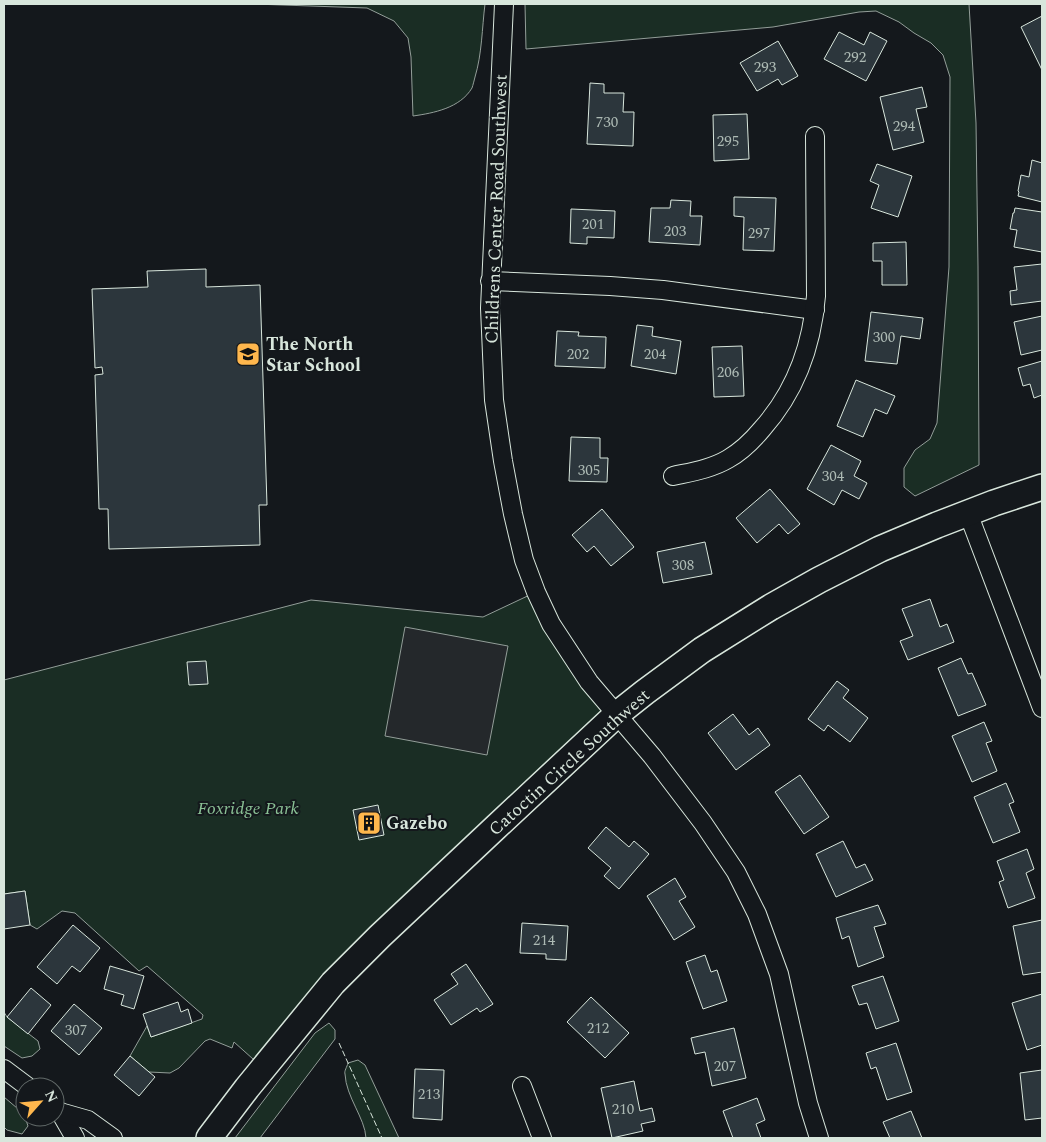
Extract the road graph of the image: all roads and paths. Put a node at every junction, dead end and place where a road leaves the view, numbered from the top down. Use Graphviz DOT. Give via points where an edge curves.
graph roads {
  1 [pos="504,4"];
  2 [pos="815,136"];
  3 [pos="490,281"];
  4 [pos="815,310"];
  5 [pos="672,476"];
  6 [pos="1042,487"];
  7 [pos="968,513"];
  8 [pos="1036,674"];
  9 [pos="1042,708"];
  10 [pos="616,715"];
  11 [pos="4,1068"];
  12 [pos="15,1077"];
  13 [pos="522,1086"];
  14 [pos="65,1112"];
  15 [pos="65,1122"];
  16 [pos="75,1138"];
  17 [pos="113,1138"];
  18 [pos="209,1138"];
  19 [pos="542,1138"];
  20 [pos="819,1138"];
  1 -- 3 [label="street, Childrens Center Road Southwest"];
  2 -- 4 [label="street"];
  3 -- 4 [label="street" via="663,290"];
  3 -- 10 [label="street, Childrens Center Road Southwest" via="494,400 524,560 551,624 589,682"];
  4 -- 5 [label="street" via="799,371 770,421 731,458"];
  6 -- 7 [label="main road, Catoctin Circle Southwest"];
  7 -- 8 [label="street"];
  7 -- 10 [label="main road, Catoctin Circle Southwest" via="880,549 771,607 702,650"];
  8 -- 9 [label="street"];
  10 -- 18 [label="main road, Catoctin Circle Southwest" via="333,983"];
  10 -- 20 [label="street, Childrens Center Road Southwest" via="703,823 736,872 758,914 779,974"];
  11 -- 12 [label="street"];
  13 -- 19 [label="street"];
  14 -- 17 [label="street" via="88,1120"];
  15 -- 16 [label="street"];
}
